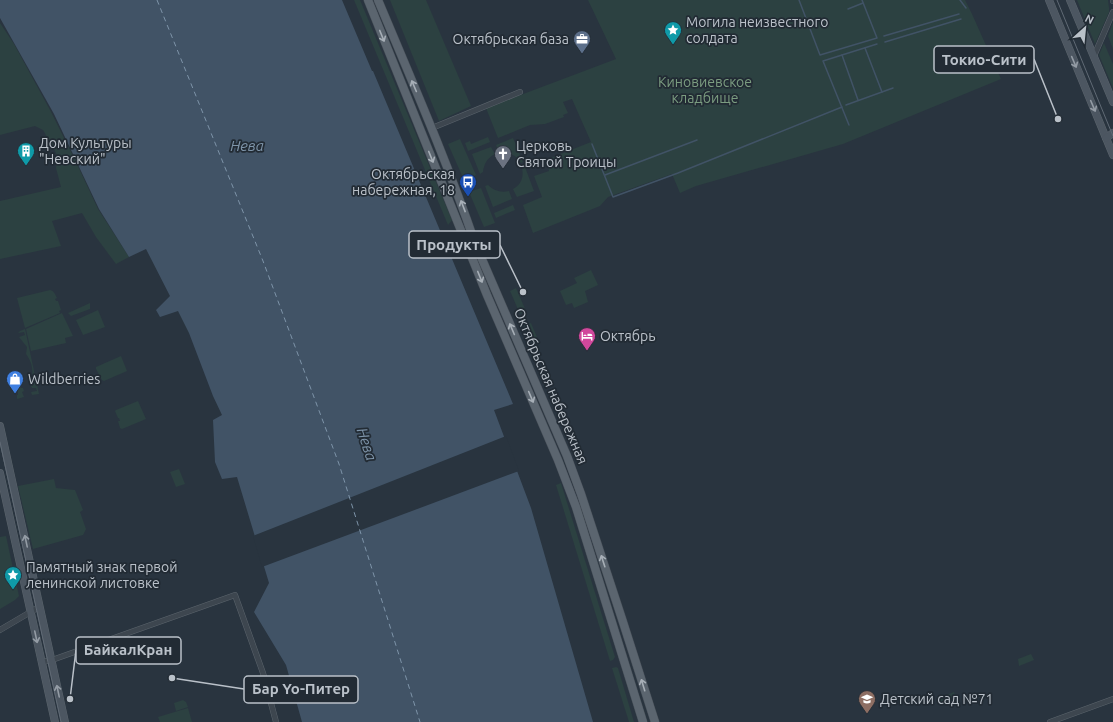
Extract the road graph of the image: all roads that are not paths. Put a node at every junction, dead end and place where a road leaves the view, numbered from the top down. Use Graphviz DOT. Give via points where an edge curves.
graph roads {
  1 [pos="368,0"];
  2 [pos="378,0"];
  3 [pos="1049,0"];
  4 [pos="1070,0"];
  5 [pos="1113,12"];
  6 [pos="1094,56"];
  7 [pos="520,92"];
  8 [pos="1113,102"];
  9 [pos="432,128"];
  10 [pos="1113,133"];
  11 [pos="1110,139"];
  12 [pos="1113,155"];
  13 [pos="0,426"];
  14 [pos="0,473"];
  15 [pos="40,607"];
  16 [pos="30,612"];
  17 [pos="0,630"];
  18 [pos="52,660"];
  19 [pos="42,662"];
  20 [pos="1113,699"];
  21 [pos="55,722"];
  22 [pos="65,722"];
  23 [pos="276,722"];
  24 [pos="643,722"];
  25 [pos="655,722"];
  26 [pos="1050,722"];
  1 -- 24 [label="main road, Октябрьская набережная, one-way" via="484,288 565,475"];
  9 -- 2 [label="main road, Октябрьская набережная, one-way"];
  3 -- 11 [label="main road, one-way"];
  4 -- 6 [label="main road"];
  5 -- 6 [label="street"];
  6 -- 8 [label="main road"];
  7 -- 9 [label="street"];
  25 -- 9 [label="main road, Октябрьская набережная, one-way" via="571,467 475,243"];
  10 -- 11 [label="main road"];
  11 -- 12 [label="main road"];
  15 -- 13 [label="main road, one-way"];
  14 -- 16 [label="main road"];
  15 -- 16 [label="street"];
  15 -- 18 [label="main road"];
  16 -- 17 [label="street"];
  16 -- 19 [label="main road, one-way"];
  18 -- 19 [label="street"];
  22 -- 18 [label="main road, one-way"];
  18 -- 23 [label="street" via="235,595 263,673"];
  19 -- 21 [label="main road"];
  20 -- 26 [label="street"];
}
